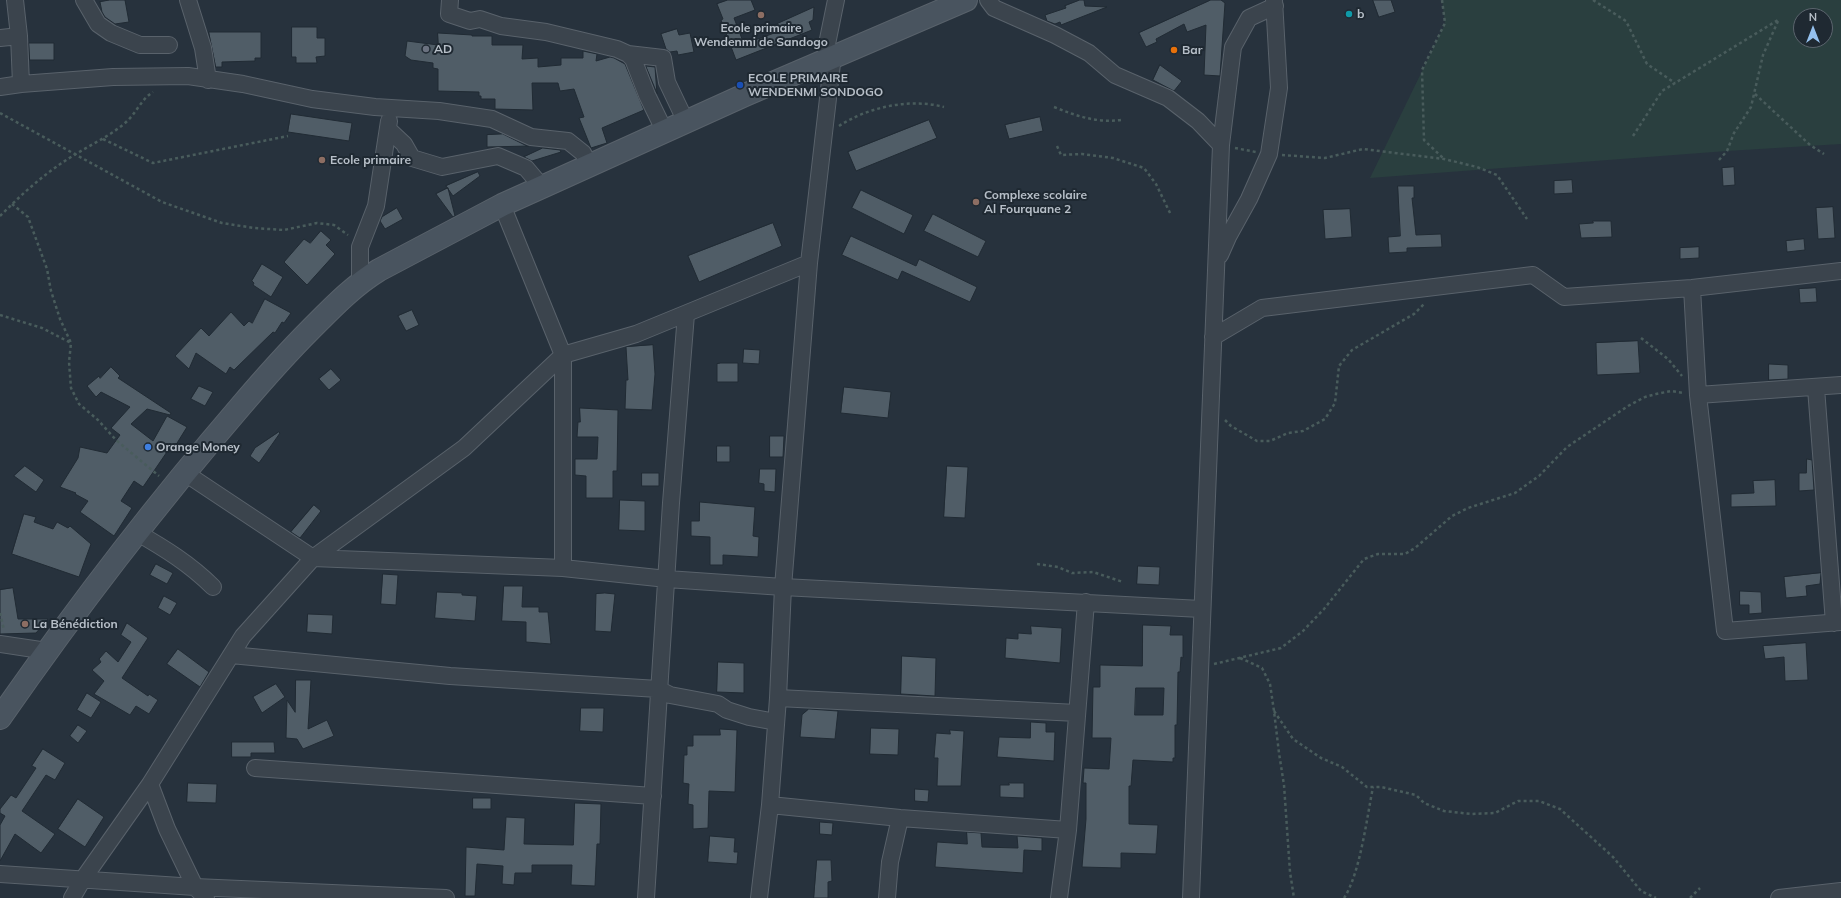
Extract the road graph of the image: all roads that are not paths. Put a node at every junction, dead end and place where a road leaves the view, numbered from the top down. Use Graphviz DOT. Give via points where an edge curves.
graph roads {
  1 [pos="15,0"];
  2 [pos="84,0"];
  3 [pos="188,0"];
  4 [pos="450,0"];
  5 [pos="836,0"];
  6 [pos="966,0"];
  7 [pos="988,0"];
  8 [pos="1274,3"];
  9 [pos="19,36"];
  10 [pos="0,38"];
  11 [pos="169,45"];
  12 [pos="628,54"];
  13 [pos="833,56"];
  14 [pos="208,80"];
  15 [pos="21,84"];
  16 [pos="0,87"];
  17 [pos="391,108"];
  18 [pos="686,122"];
  19 [pos="388,129"];
  20 [pos="665,132"];
  21 [pos="1221,145"];
  22 [pos="590,166"];
  23 [pos="542,187"];
  24 [pos="502,205"];
  25 [pos="809,263"];
  26 [pos="1217,264"];
  27 [pos="1841,271"];
  28 [pos="360,282"];
  29 [pos="1692,288"];
  30 [pos="686,314"];
  31 [pos="1213,337"];
  32 [pos="564,355"];
  33 [pos="1841,385"];
  34 [pos="1816,388"];
  35 [pos="1698,395"];
  36 [pos="179,479"];
  37 [pos="136,532"];
  38 [pos="313,558"];
  39 [pos="563,568"];
  40 [pos="667,579"];
  41 [pos="213,587"];
  42 [pos="782,587"];
  43 [pos="1086,602"];
  44 [pos="1202,609"];
  45 [pos="1837,622"];
  46 [pos="0,644"];
  47 [pos="47,651"];
  48 [pos="231,655"];
  49 [pos="658,689"];
  50 [pos="778,698"];
  51 [pos="1077,713"];
  52 [pos="0,718"];
  53 [pos="776,722"];
  54 [pos="255,768"];
  55 [pos="150,784"];
  56 [pos="652,796"];
  57 [pos="770,805"];
  58 [pos="900,818"];
  59 [pos="1068,830"];
  60 [pos="0,874"];
  61 [pos="82,879"];
  62 [pos="195,887"];
  63 [pos="1838,894"];
  64 [pos="72,898"];
  65 [pos="206,898"];
  66 [pos="446,898"];
  67 [pos="646,898"];
  68 [pos="758,898"];
  69 [pos="887,898"];
  70 [pos="1060,898"];
  71 [pos="1191,898"];
  72 [pos="1779,898"];
  1 -- 9 [label="street"];
  2 -- 11 [label="street" via="98,24 111,33 140,45"];
  3 -- 14 [label="street" via="201,41"];
  4 -- 12 [label="street" via="449,14 470,21 480,19 501,26 546,32"];
  5 -- 13 [label="street" via="826,49"];
  6 -- 13 [label="street"];
  7 -- 21 [label="street" via="994,8 1089,53 1115,76 1168,98 1198,121"];
  8 -- 21 [label="street" via="1249,18 1233,47"];
  8 -- 26 [label="street" via="1279,88 1269,154"];
  9 -- 10 [label="street"];
  9 -- 15 [label="street"];
  12 -- 18 [label="street" via="663,58 667,82"];
  12 -- 20 [label="street" via="633,59"];
  13 -- 18 [label="street"];
  13 -- 25 [label="street"];
  14 -- 15 [label="street" via="188,76 113,77"];
  14 -- 17 [label="street" via="243,84 312,99"];
  15 -- 16 [label="street"];
  17 -- 19 [label="street"];
  17 -- 22 [label="street" via="439,111 492,119 531,137 568,141 583,153"];
  18 -- 20 [label="street"];
  19 -- 23 [label="street" via="404,144 412,158 442,167 498,156 526,168"];
  19 -- 28 [label="street" via="376,206 360,247"];
  20 -- 22 [label="street"];
  21 -- 26 [label="street"];
  22 -- 23 [label="street"];
  23 -- 24 [label="street"];
  24 -- 28 [label="street"];
  24 -- 32 [label="street"];
  25 -- 30 [label="street"];
  25 -- 42 [label="street"];
  26 -- 31 [label="street"];
  27 -- 29 [label="street"];
  28 -- 36 [label="street" via="340,299 262,380"];
  29 -- 31 [label="street" via="1564,297 1533,275 1262,308"];
  29 -- 35 [label="street"];
  30 -- 32 [label="street" via="636,334"];
  30 -- 40 [label="street"];
  31 -- 44 [label="street"];
  32 -- 38 [label="street" via="464,448"];
  32 -- 39 [label="street"];
  33 -- 34 [label="street"];
  34 -- 35 [label="street"];
  34 -- 45 [label="street"];
  35 -- 45 [label="street" via="1725,631"];
  36 -- 37 [label="street"];
  36 -- 38 [label="street"];
  37 -- 41 [label="street" via="172,553"];
  37 -- 47 [label="street"];
  38 -- 39 [label="street"];
  38 -- 48 [label="street" via="243,636"];
  39 -- 40 [label="street"];
  40 -- 42 [label="street"];
  40 -- 49 [label="street"];
  42 -- 43 [label="street"];
  42 -- 50 [label="street"];
  43 -- 44 [label="street"];
  43 -- 51 [label="street"];
  44 -- 71 [label="street"];
  46 -- 47 [label="street"];
  47 -- 52 [label="street"];
  48 -- 49 [label="street" via="450,676"];
  48 -- 55 [label="street"];
  49 -- 53 [label="street" via="670,695 718,704 748,717"];
  49 -- 56 [label="street"];
  50 -- 51 [label="street"];
  50 -- 53 [label="street"];
  51 -- 59 [label="street"];
  53 -- 57 [label="street"];
  54 -- 56 [label="street"];
  55 -- 61 [label="street"];
  55 -- 62 [label="street" via="167,829"];
  56 -- 67 [label="street"];
  57 -- 58 [label="street"];
  57 -- 68 [label="street"];
  58 -- 59 [label="street"];
  58 -- 69 [label="street" via="890,862"];
  59 -- 70 [label="street"];
  60 -- 61 [label="street"];
  61 -- 62 [label="street"];
  61 -- 64 [label="street"];
  62 -- 65 [label="street"];
  62 -- 66 [label="street"];
  63 -- 72 [label="street"];
}
